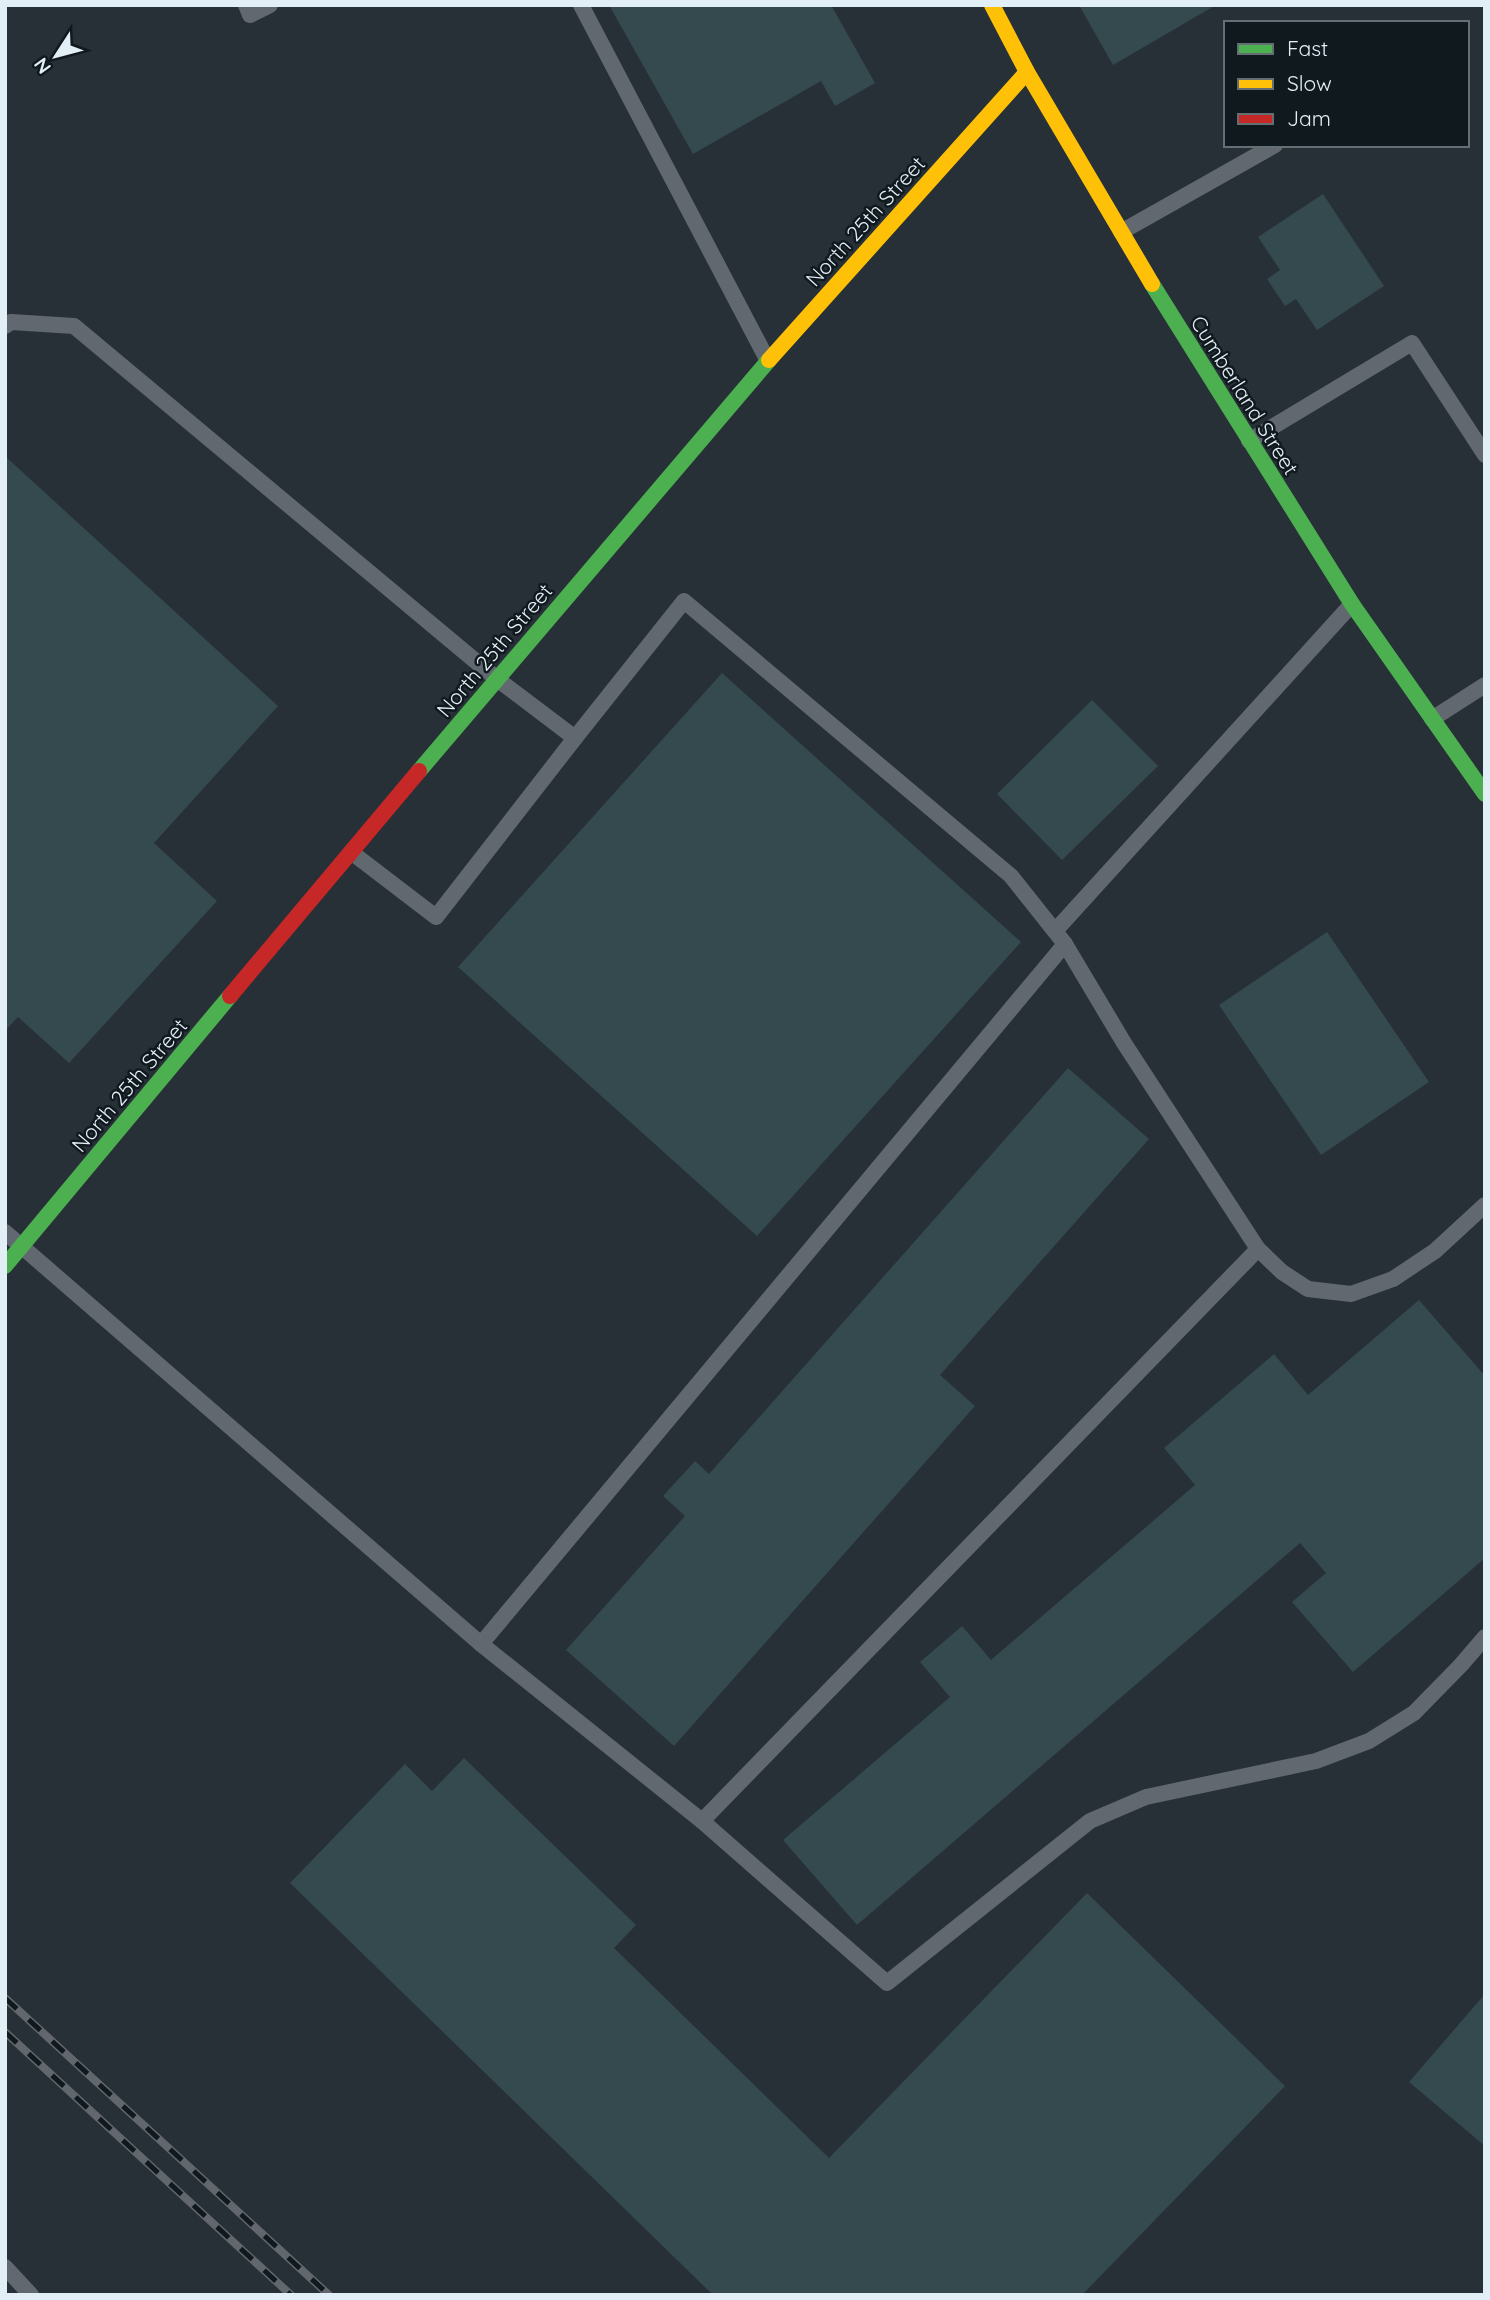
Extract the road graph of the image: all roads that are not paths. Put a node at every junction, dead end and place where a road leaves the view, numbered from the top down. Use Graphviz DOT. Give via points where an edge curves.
graph roads {
  1 [pos="246,5"];
  2 [pos="270,5"];
  3 [pos="581,5"];
  4 [pos="992,5"];
  5 [pos="1027,72"];
  6 [pos="1271,147"];
  7 [pos="1121,232"];
  8 [pos="5,326"];
  9 [pos="768,361"];
  10 [pos="1249,441"];
  11 [pos="1485,455"];
  12 [pos="1352,604"];
  13 [pos="497,679"];
  14 [pos="1485,684"];
  15 [pos="1432,719"];
  16 [pos="575,738"];
  17 [pos="1485,794"];
  18 [pos="351,851"];
  19 [pos="1055,931"];
  20 [pos="1065,944"];
  21 [pos="1485,1205"];
  22 [pos="5,1232"];
  23 [pos="22,1246"];
  24 [pos="1258,1249"];
  25 [pos="5,1266"];
  26 [pos="1485,1637"];
  27 [pos="481,1644"];
  28 [pos="702,1821"];
  29 [pos="5,2267"];
  30 [pos="31,2295"];
  1 -- 2 [label="lane" via="250,15"];
  3 -- 9 [label="lane"];
  4 -- 5 [label="main road, Cumberland Street"];
  5 -- 7 [label="main road, Cumberland Street"];
  5 -- 9 [label="main road, North 25th Street"];
  6 -- 7 [label="lane"];
  7 -- 10 [label="main road, Cumberland Street"];
  8 -- 13 [label="lane" via="11,322 74,326"];
  9 -- 13 [label="main road, North 25th Street"];
  10 -- 11 [label="lane" via="1412,343"];
  10 -- 12 [label="main road, Cumberland Street"];
  12 -- 15 [label="main road, Cumberland Street"];
  12 -- 19 [label="lane"];
  13 -- 16 [label="lane"];
  13 -- 18 [label="main road, North 25th Street"];
  14 -- 15 [label="lane"];
  15 -- 17 [label="main road, Cumberland Street"];
  16 -- 18 [label="lane" via="436,917"];
  16 -- 19 [label="lane" via="684,601 1011,876"];
  18 -- 23 [label="main road, North 25th Street"];
  19 -- 20 [label="lane"];
  20 -- 24 [label="lane"];
  20 -- 27 [label="lane"];
  21 -- 24 [label="lane" via="1435,1251 1393,1279 1351,1294 1308,1289"];
  22 -- 23 [label="lane"];
  23 -- 25 [label="main road, North 25th Street"];
  23 -- 27 [label="lane"];
  24 -- 28 [label="lane"];
  26 -- 28 [label="lane" via="1414,1713 1369,1741 1316,1761 1146,1797 1090,1821 887,1983"];
  27 -- 28 [label="lane"];
  29 -- 30 [label="lane"];
}
